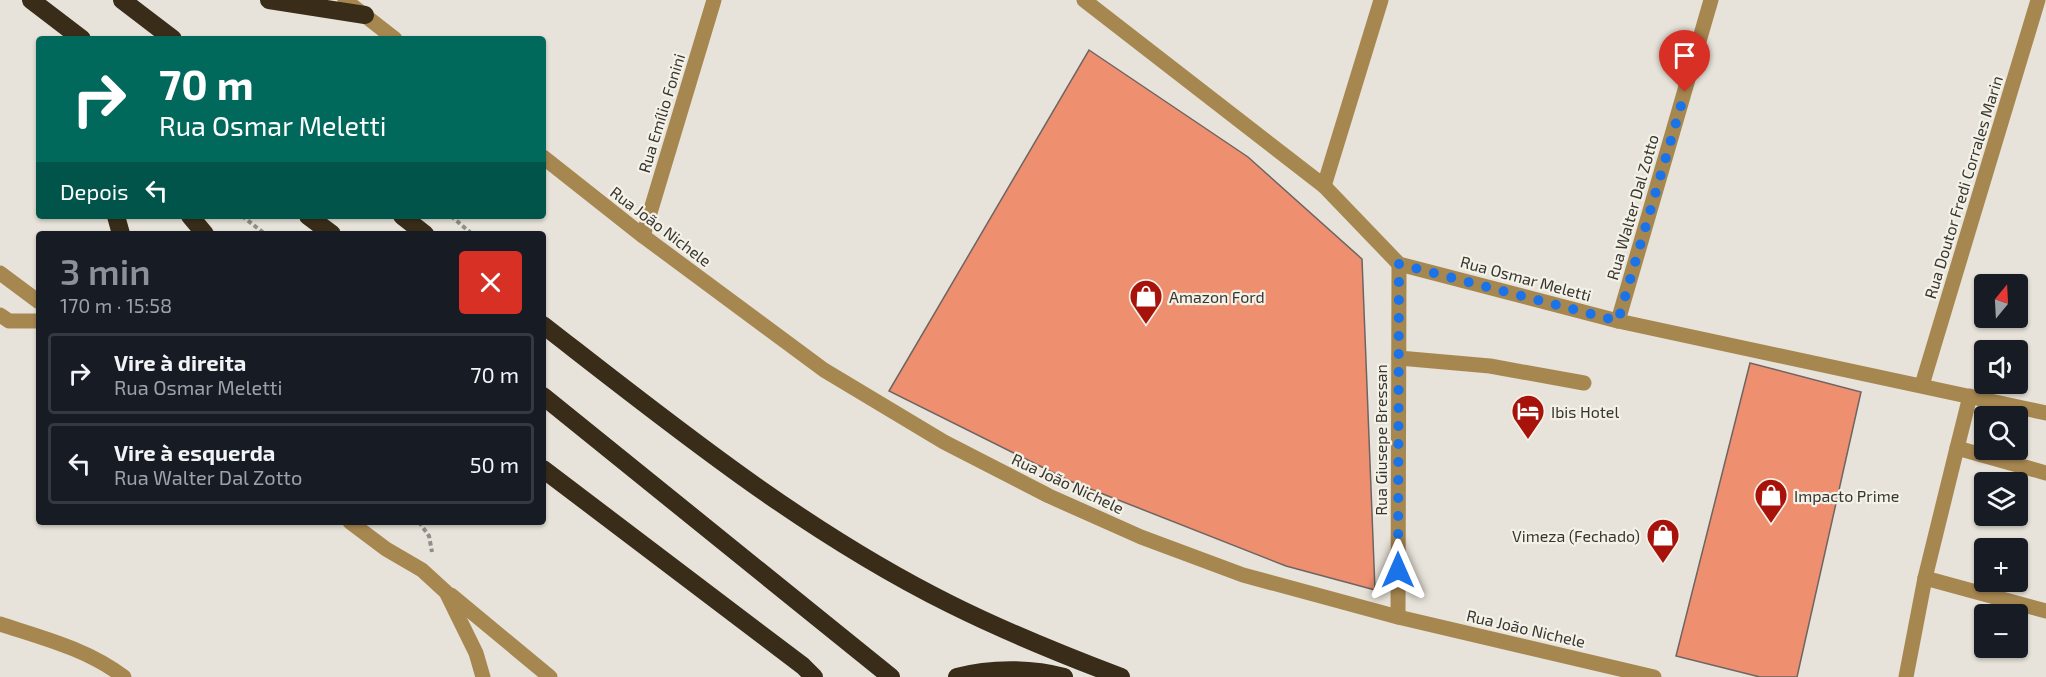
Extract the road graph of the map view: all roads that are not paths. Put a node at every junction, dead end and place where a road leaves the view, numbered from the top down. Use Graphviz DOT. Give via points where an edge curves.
graph roads {
  1 [pos="31,0"];
  2 [pos="122,0"];
  3 [pos="269,0"];
  4 [pos="345,0"];
  5 [pos="714,0"];
  6 [pos="1084,0"];
  7 [pos="1382,0"];
  8 [pos="1711,0"];
  9 [pos="2037,0"];
  10 [pos="365,15"];
  11 [pos="78,36"];
  12 [pos="169,36"];
  13 [pos="391,36"];
  14 [pos="546,158"];
  15 [pos="1324,186"];
  16 [pos="192,219"];
  17 [pos="312,219"];
  18 [pos="406,219"];
  19 [pos="202,231"];
  20 [pos="328,231"];
  21 [pos="421,231"];
  22 [pos="643,236"];
  23 [pos="1399,264"];
  24 [pos="0,273"];
  25 [pos="36,300"];
  26 [pos="0,315"];
  27 [pos="36,321"];
  28 [pos="1618,321"];
  29 [pos="546,327"];
  30 [pos="1399,358"];
  31 [pos="1584,383"];
  32 [pos="1922,385"];
  33 [pos="1970,396"];
  34 [pos="546,398"];
  35 [pos="2046,413"];
  36 [pos="1958,448"];
  37 [pos="546,471"];
  38 [pos="2046,473"];
  39 [pos="354,525"];
  40 [pos="1924,578"];
  41 [pos="446,592"];
  42 [pos="2046,611"];
  43 [pos="1398,617"];
  44 [pos="0,624"];
  45 [pos="890,676"];
  46 [pos="124,677"];
  47 [pos="483,677"];
  48 [pos="550,677"];
  49 [pos="814,677"];
  50 [pos="957,677"];
  51 [pos="1064,677"];
  52 [pos="1121,677"];
  53 [pos="1654,677"];
  54 [pos="1906,677"];
  1 -- 11 [label="highway"];
  2 -- 12 [label="highway"];
  3 -- 10 [label="highway"];
  4 -- 10 [label="street"];
  5 -- 22 [label="street, Rua Emílio Fonini"];
  6 -- 15 [label="street"];
  7 -- 15 [label="street"];
  8 -- 28 [label="street, Rua Walter Dal Zotto"];
  9 -- 32 [label="street, Rua Doutor Fredi Corrales Marin"];
  10 -- 13 [label="street"];
  14 -- 22 [label="street, Rua João Nichele"];
  15 -- 23 [label="street"];
  16 -- 19 [label="highway"];
  17 -- 20 [label="highway"];
  18 -- 21 [label="highway"];
  22 -- 43 [label="street, Rua João Nichele" via="824,370 997,469 1141,537 1232,572"];
  23 -- 28 [label="street, Rua Osmar Meletti"];
  23 -- 30 [label="street, Rua Giusepe Bressan"];
  24 -- 25 [label="street"];
  26 -- 27 [label="street" via="9,321"];
  28 -- 32 [label="street, Rua Osmar Meletti"];
  29 -- 52 [label="highway" via="699,446 873,561 1035,644"];
  30 -- 31 [label="street" via="1490,366"];
  30 -- 43 [label="street, Rua Giusepe Bressan"];
  32 -- 33 [label="street, Rua Osmar Meletti"];
  33 -- 35 [label="street, Rua Osmar Meletti"];
  33 -- 36 [label="street"];
  34 -- 45 [label="highway"];
  36 -- 38 [label="street"];
  36 -- 40 [label="street"];
  37 -- 49 [label="highway"];
  39 -- 41 [label="street" via="422,570"];
  40 -- 42 [label="street"];
  40 -- 54 [label="street"];
  41 -- 47 [label="street" via="476,653"];
  41 -- 48 [label="street"];
  43 -- 53 [label="street, Rua João Nichele"];
  44 -- 46 [label="street" via="74,648"];
  50 -- 51 [label="highway" via="976,672 1018,671"];
}
